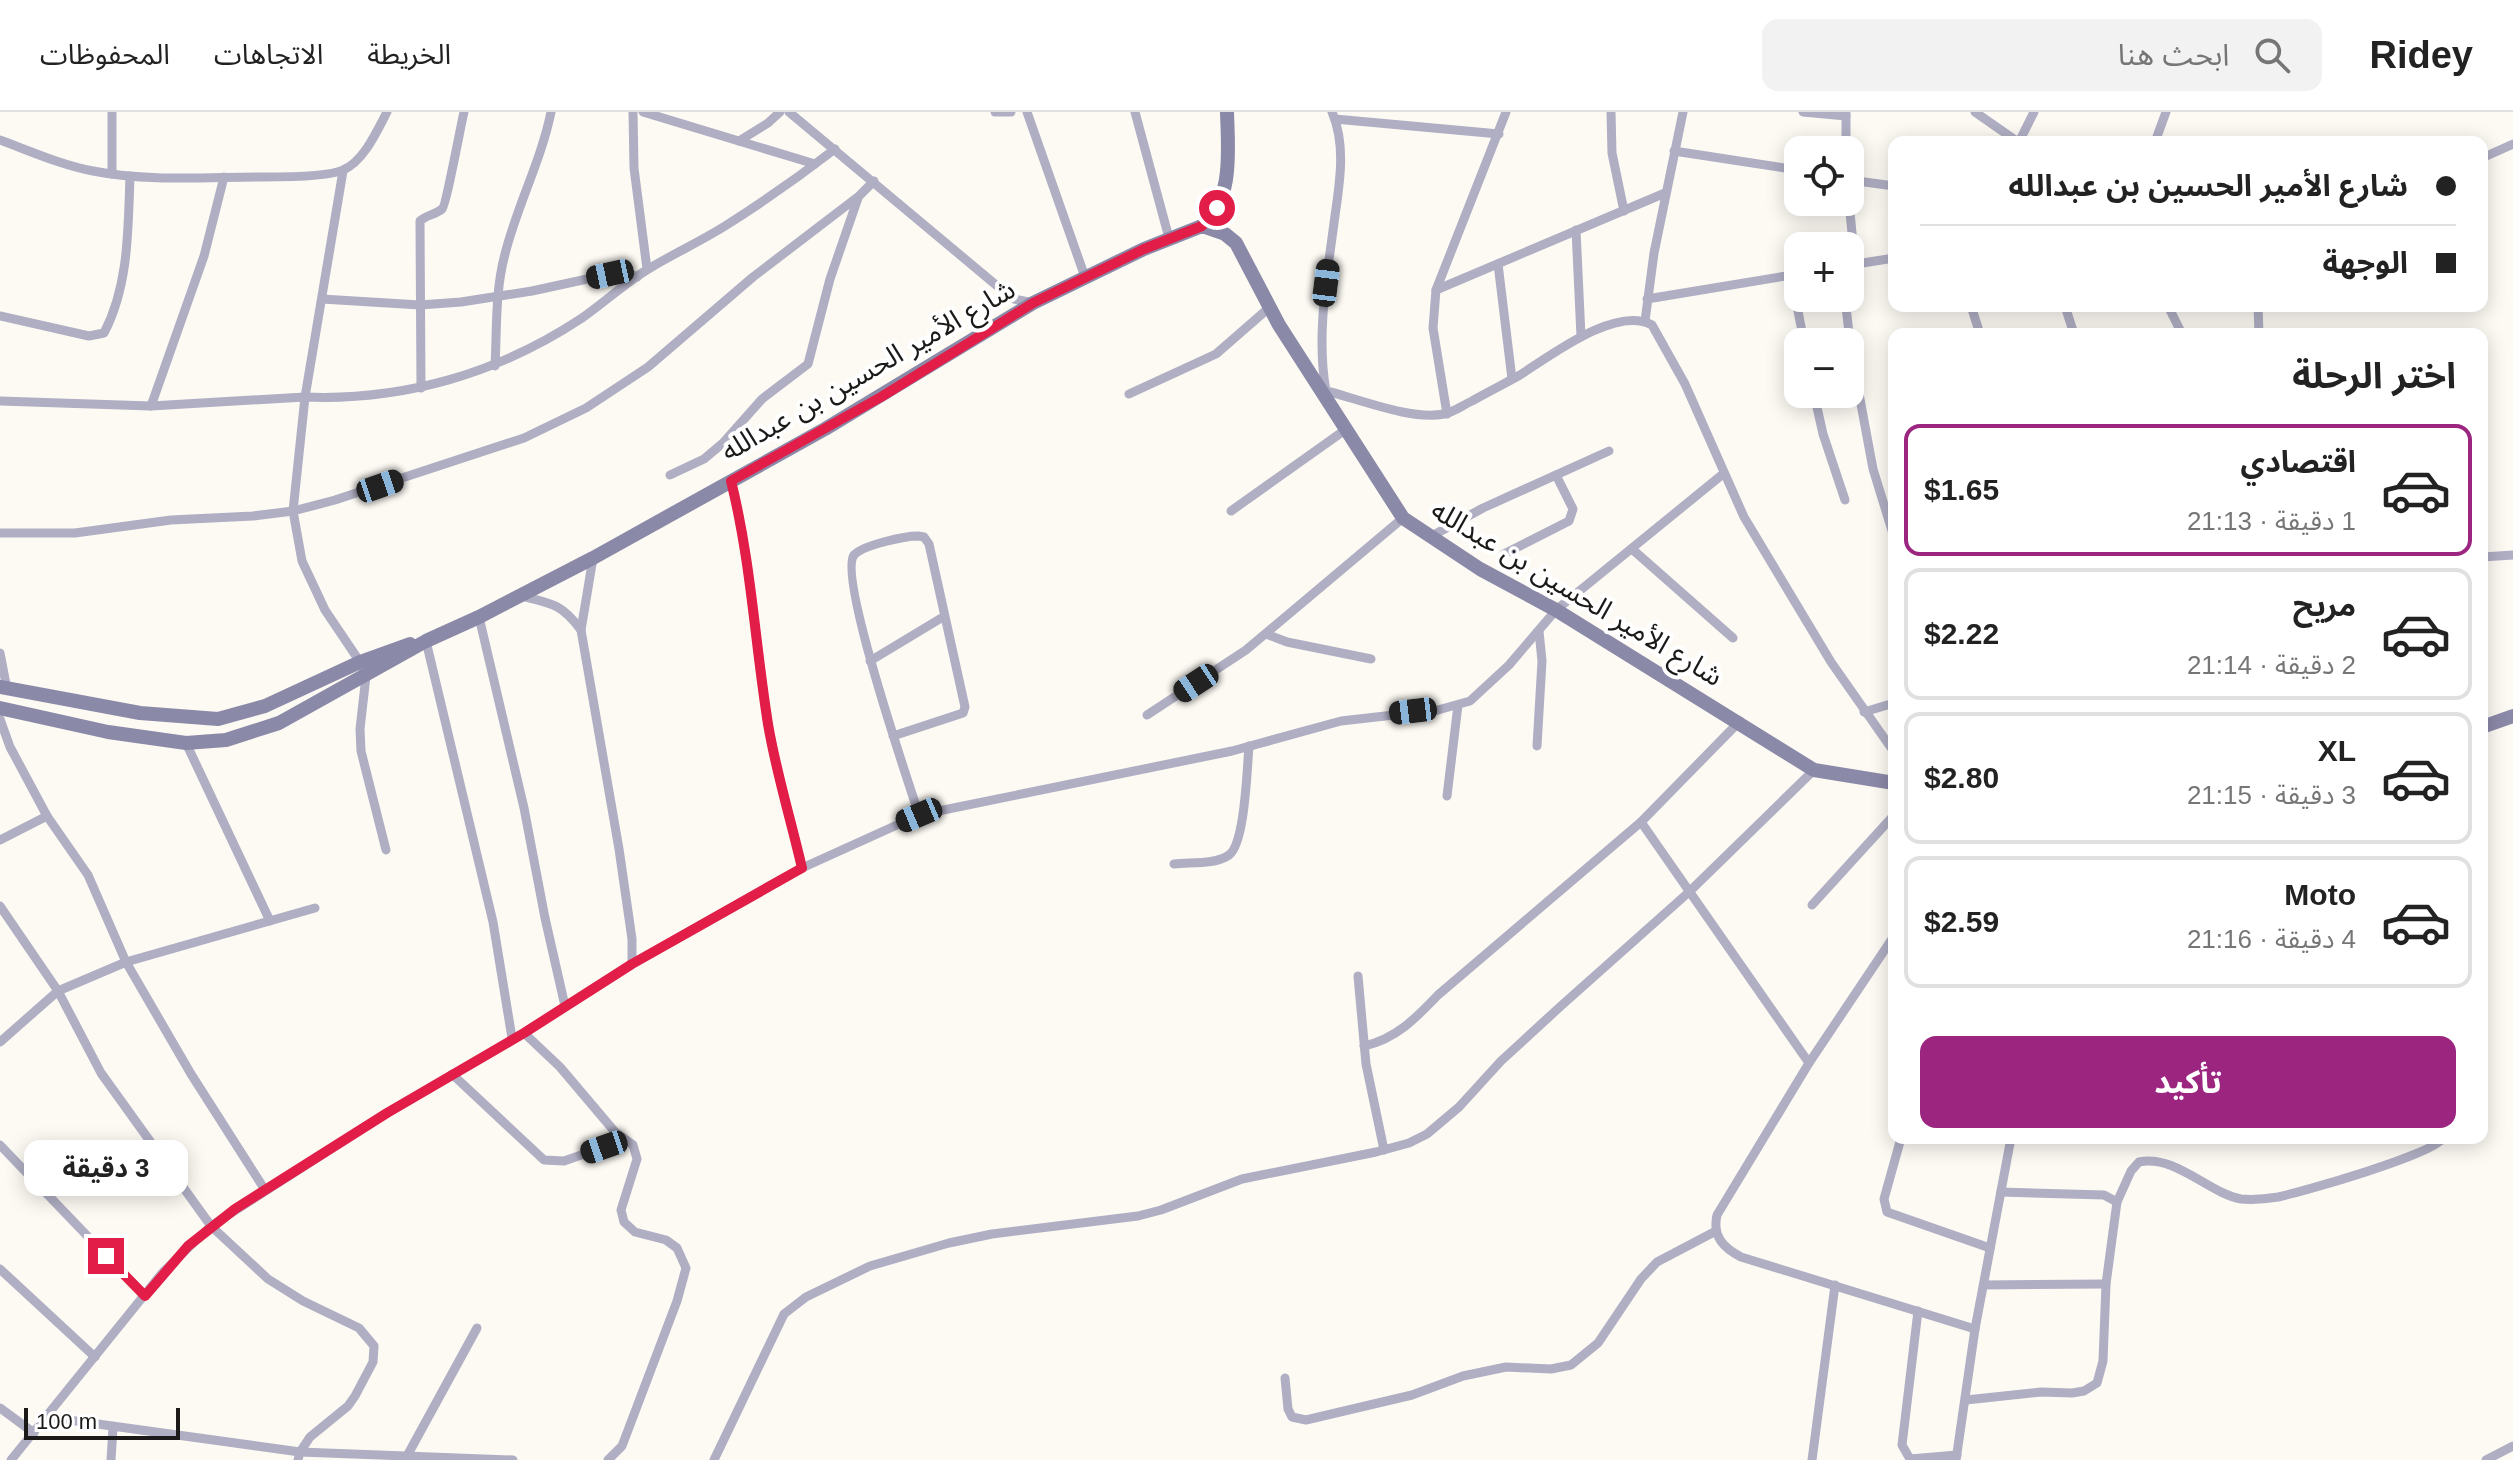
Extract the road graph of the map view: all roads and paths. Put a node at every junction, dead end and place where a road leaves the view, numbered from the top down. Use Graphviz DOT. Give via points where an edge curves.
graph roads {
  1 [pos="112,112"];
  2 [pos="387,112"];
  3 [pos="464,112"];
  4 [pos="551,112"];
  5 [pos="633,112"];
  6 [pos="643,112"];
  7 [pos="780,112"];
  8 [pos="789,112"];
  9 [pos="995,112"];
  10 [pos="1011,112"];
  11 [pos="1027,112"];
  12 [pos="1135,112"];
  13 [pos="1227,112"];
  14 [pos="1506,112"];
  15 [pos="1611,112"];
  16 [pos="1683,112"];
  17 [pos="1803,112"];
  18 [pos="1975,112"];
  19 [pos="2034,112"];
  20 [pos="2166,112"];
  21 [pos="1846,114"];
  22 [pos="664,115"];
  23 [pos="1333,116"];
  24 [pos="1499,134"];
  25 [pos="1846,136"];
  26 [pos="2010,136"];
  27 [pos="2022,136"];
  28 [pos="2157,136"];
  29 [pos="0,140"];
  30 [pos="739,141"];
  31 [pos="2513,144"];
  32 [pos="835,149"];
  33 [pos="1674,151"];
  34 [pos="2488,155"];
  35 [pos="815,164"];
  36 [pos="1784,168"];
  37 [pos="343,171"];
  38 [pos="112,174"];
  39 [pos="130,176"];
  40 [pos="224,177"];
  41 [pos="874,181"];
  42 [pos="1864,182"];
  43 [pos="1888,185"];
  44 [pos="1665,193"];
  45 [pos="859,196"];
  46 [pos="1624,211"];
  47 [pos="1202,226"];
  48 [pos="1576,230"];
  49 [pos="1169,238"];
  50 [pos="1888,259"];
  51 [pos="1864,263"];
  52 [pos="1498,264"];
  53 [pos="647,269"];
  54 [pos="1784,276"];
  55 [pos="637,277"];
  56 [pos="1085,277"];
  57 [pos="1436,290"];
  58 [pos="496,297"];
  59 [pos="322,299"];
  60 [pos="1647,299"];
  61 [pos="1033,303"];
  62 [pos="420,305"];
  63 [pos="1270,307"];
  64 [pos="0,316"];
  65 [pos="1645,321"];
  66 [pos="1581,336"];
  67 [pos="495,366"];
  68 [pos="1512,379"];
  69 [pos="421,388"];
  70 [pos="1322,390"];
  71 [pos="1129,394"];
  72 [pos="305,397"];
  73 [pos="0,401"];
  74 [pos="151,406"];
  75 [pos="1817,408"];
  76 [pos="1862,408"];
  77 [pos="1447,414"];
  78 [pos="1345,430"];
  79 [pos="1609,451"];
  80 [pos="1723,474"];
  81 [pos="670,475"];
  82 [pos="1556,475"];
  83 [pos="731,481"];
  84 [pos="1845,500"];
  85 [pos="293,511"];
  86 [pos="1231,511"];
  87 [pos="1403,518"];
  88 [pos="1888,518"];
  89 [pos="0,533"];
  90 [pos="1430,537"];
  91 [pos="1632,549"];
  92 [pos="1504,554"];
  93 [pos="2513,555"];
  94 [pos="2488,557"];
  95 [pos="593,558"];
  96 [pos="519,595"];
  97 [pos="1556,610"];
  98 [pos="479,617"];
  99 [pos="943,617"];
  100 [pos="581,630"];
  101 [pos="1539,631"];
  102 [pos="1266,634"];
  103 [pos="1733,638"];
  104 [pos="426,641"];
  105 [pos="0,653"];
  106 [pos="1371,659"];
  107 [pos="870,661"];
  108 [pos="363,669"];
  109 [pos="4,688"];
  110 [pos="1458,705"];
  111 [pos="1888,705"];
  112 [pos="0,708"];
  113 [pos="1864,712"];
  114 [pos="1147,715"];
  115 [pos="2513,716"];
  116 [pos="0,719"];
  117 [pos="1740,721"];
  118 [pos="2488,725"];
  119 [pos="893,736"];
  120 [pos="186,743"];
  121 [pos="1888,744"];
  122 [pos="1249,746"];
  123 [pos="1537,746"];
  124 [pos="1814,770"];
  125 [pos="1888,782"];
  126 [pos="1447,796"];
  127 [pos="919,815"];
  128 [pos="47,816"];
  129 [pos="1641,822"];
  130 [pos="1888,822"];
  131 [pos="0,840"];
  132 [pos="386,850"];
  133 [pos="1174,864"];
  134 [pos="802,868"];
  135 [pos="1689,892"];
  136 [pos="1812,905"];
  137 [pos="0,906"];
  138 [pos="315,908"];
  139 [pos="270,921"];
  140 [pos="1888,945"];
  141 [pos="126,962"];
  142 [pos="632,964"];
  143 [pos="1358,976"];
  144 [pos="58,991"];
  145 [pos="565,1006"];
  146 [pos="524,1033"];
  147 [pos="512,1038"];
  148 [pos="0,1042"];
  149 [pos="1364,1046"];
  150 [pos="1809,1063"];
  151 [pos="452,1074"];
  152 [pos="624,1140"];
  153 [pos="1899,1144"];
  154 [pos="2010,1144"];
  155 [pos="2440,1144"];
  156 [pos="0,1145"];
  157 [pos="1384,1150"];
  158 [pos="265,1190"];
  159 [pos="2001,1192"];
  160 [pos="2117,1202"];
  161 [pos="211,1226"];
  162 [pos="1716,1231"];
  163 [pos="1990,1248"];
  164 [pos="0,1269"];
  165 [pos="2106,1284"];
  166 [pos="1835,1285"];
  167 [pos="1984,1285"];
  168 [pos="145,1296"];
  169 [pos="1918,1311"];
  170 [pos="477,1328"];
  171 [pos="1975,1329"];
  172 [pos="95,1357"];
  173 [pos="1285,1378"];
  174 [pos="1966,1400"];
  175 [pos="0,1408"];
  176 [pos="47,1417"];
  177 [pos="113,1428"];
  178 [pos="34,1433"];
  179 [pos="2513,1446"];
  180 [pos="299,1456"];
  181 [pos="407,1456"];
  182 [pos="1956,1458"];
  183 [pos="11,1460"];
  184 [pos="111,1460"];
  185 [pos="511,1460"];
  186 [pos="608,1460"];
  187 [pos="714,1460"];
  188 [pos="1812,1460"];
  189 [pos="2486,1460"];
  1 -- 38 [label="street"];
  2 -- 37 [label="street" via="371,141"];
  3 -- 62 [label="street" via="446,202 420,221"];
  4 -- 58 [label="street"];
  5 -- 53 [label="street"];
  6 -- 22 [label="street"];
  7 -- 30 [label="street"];
  8 -- 32 [label="street"];
  9 -- 10 [label="street"];
  11 -- 56 [label="street"];
  12 -- 49 [label="street"];
  13 -- 47 [label="street" via="1223,190"];
  14 -- 24 [label="street"];
  15 -- 46 [label="street" via="1612,153"];
  16 -- 33 [label="street"];
  17 -- 21 [label="street"];
  18 -- 26 [label="street"];
  19 -- 27 [label="street"];
  20 -- 28 [label="street"];
  21 -- 25 [label="street"];
  22 -- 30 [label="street"];
  23 -- 24 [label="street"];
  23 -- 70 [label="street" via="1341,166 1326,283"];
  24 -- 57 [label="street"];
  29 -- 38 [label="street"];
  30 -- 35 [label="street"];
  31 -- 34 [label="street"];
  32 -- 35 [label="street"];
  32 -- 41 [label="street"];
  33 -- 36 [label="street"];
  33 -- 44 [label="street"];
  35 -- 53 [label="street" via="725,226"];
  37 -- 40 [label="street"];
  37 -- 59 [label="street"];
  38 -- 39 [label="street"];
  39 -- 40 [label="street"];
  39 -- 64 [label="street" via="123,273 104,333 89,336"];
  40 -- 74 [label="street" via="204,256"];
  41 -- 45 [label="street"];
  41 -- 61 [label="street" via="1002,290"];
  42 -- 43 [label="street"];
  44 -- 46 [label="street"];
  44 -- 60 [label="street"];
  45 -- 81 [label="street" via="808,364 762,399 704,459"];
  45 -- 85 [label="street" via="648,367 586,408 524,438"];
  46 -- 48 [label="street"];
  47 -- 49 [label="street, شارع الأمير الحسين بن عبدالله"];
  47 -- 63 [label="street, شارع الأمير الحسين بن عبدالله" via="1236,243"];
  48 -- 52 [label="street"];
  48 -- 66 [label="street"];
  49 -- 56 [label="street, شارع الأمير الحسين بن عبدالله"];
  50 -- 51 [label="street"];
  52 -- 57 [label="street"];
  52 -- 68 [label="street"];
  53 -- 55 [label="street"];
  54 -- 60 [label="street"];
  55 -- 58 [label="street" via="624,271"];
  55 -- 67 [label="street" via="548,339"];
  56 -- 61 [label="street, شارع الأمير الحسين بن عبدالله"];
  57 -- 77 [label="street" via="1433,328"];
  58 -- 62 [label="street"];
  58 -- 67 [label="street"];
  59 -- 62 [label="street"];
  59 -- 72 [label="street"];
  60 -- 65 [label="street"];
  61 -- 83 [label="street, شارع الأمير الحسين بن عبدالله"];
  62 -- 69 [label="street"];
  63 -- 70 [label="street, شارع الأمير الحسين بن عبدالله"];
  63 -- 71 [label="street" via="1216,354"];
  65 -- 66 [label="street"];
  65 -- 80 [label="street" via="1657,330 1685,384"];
  66 -- 68 [label="street"];
  67 -- 69 [label="street"];
  68 -- 77 [label="street"];
  69 -- 72 [label="street"];
  70 -- 77 [label="street" via="1416,413"];
  70 -- 78 [label="street, شارع الأمير الحسين بن عبدالله"];
  72 -- 74 [label="street"];
  72 -- 85 [label="street"];
  73 -- 74 [label="street"];
  75 -- 84 [label="street"];
  76 -- 88 [label="street"];
  78 -- 86 [label="street"];
  78 -- 87 [label="street, شارع الأمير الحسين بن عبدالله"];
  79 -- 82 [label="street"];
  80 -- 91 [label="street"];
  80 -- 113 [label="street" via="1799,612"];
  82 -- 90 [label="street"];
  82 -- 92 [label="street" via="1573,509 1569,521"];
  83 -- 95 [label="street, شارع الأمير الحسين بن عبدالله"];
  83 -- 134 [label="street" via="755,612 768,725"];
  85 -- 89 [label="street" via="75,533"];
  85 -- 108 [label="street" via="302,561 325,610"];
  87 -- 90 [label="street, شارع الأمير الحسين بن عبدالله"];
  87 -- 102 [label="street"];
  90 -- 97 [label="street, شارع الأمير الحسين بن عبدالله"];
  91 -- 97 [label="street"];
  91 -- 103 [label="street"];
  93 -- 94 [label="street"];
  95 -- 96 [label="street, شارع الأمير الحسين بن عبدالله"];
  95 -- 100 [label="street"];
  96 -- 98 [label="street, شارع الأمير الحسين بن عبدالله"];
  96 -- 100 [label="street" via="567,611"];
  97 -- 101 [label="street"];
  97 -- 117 [label="street, شارع الأمير الحسين بن عبدالله"];
  98 -- 104 [label="street, شارع الأمير الحسين بن عبدالله"];
  98 -- 145 [label="street"];
  99 -- 107 [label="street"];
  99 -- 107 [label="street" via="924,537 908,536 857,552 852,574"];
  99 -- 119 [label="street" via="965,699 963,713"];
  100 -- 142 [label="street" via="619,849"];
  101 -- 110 [label="street" via="1489,685"];
  101 -- 123 [label="street"];
  102 -- 106 [label="street"];
  102 -- 114 [label="street"];
  104 -- 108 [label="street, شارع الأمير الحسين بن عبدالله"];
  104 -- 147 [label="street" via="493,922"];
  105 -- 109 [label="street"];
  107 -- 119 [label="street"];
  108 -- 109 [label="street, شارع الأمير الحسين بن عبدالله" via="218,719 140,713"];
  108 -- 120 [label="street, شارع الأمير الحسين بن عبدالله" via="279,723 226,740"];
  108 -- 132 [label="street" via="361,751"];
  110 -- 122 [label="street" via="1341,721"];
  110 -- 126 [label="street"];
  111 -- 113 [label="street"];
  112 -- 120 [label="street, شارع الأمير الحسين بن عبدالله"];
  113 -- 121 [label="street"];
  115 -- 118 [label="street"];
  116 -- 128 [label="street"];
  117 -- 124 [label="street, شارع الأمير الحسين بن عبدالله"];
  117 -- 129 [label="street"];
  119 -- 127 [label="street"];
  120 -- 139 [label="street"];
  122 -- 127 [label="street"];
  122 -- 133 [label="street" via="1232,853 1222,859"];
  124 -- 125 [label="street, شارع الأمير الحسين بن عبدالله"];
  124 -- 135 [label="street"];
  127 -- 134 [label="street"];
  128 -- 131 [label="street"];
  128 -- 141 [label="street" via="88,875"];
  129 -- 135 [label="street"];
  129 -- 149 [label="street" via="1408,1025"];
  130 -- 136 [label="street"];
  134 -- 142 [label="street"];
  135 -- 150 [label="street"];
  135 -- 157 [label="street" via="1501,1061 1446,1120 1409,1143"];
  137 -- 144 [label="street"];
  138 -- 139 [label="street"];
  139 -- 141 [label="street"];
  140 -- 150 [label="street"];
  141 -- 144 [label="street"];
  141 -- 158 [label="street"];
  142 -- 145 [label="street"];
  143 -- 149 [label="street"];
  144 -- 148 [label="street"];
  144 -- 161 [label="street" via="101,1073"];
  145 -- 146 [label="street"];
  146 -- 147 [label="street"];
  146 -- 152 [label="street"];
  147 -- 151 [label="street"];
  149 -- 157 [label="street"];
  150 -- 162 [label="street" via="1717,1215"];
  151 -- 152 [label="street" via="544,1160 564,1161"];
  151 -- 158 [label="street"];
  152 -- 186 [label="street" via="637,1153 621,1210 624,1222 635,1232 677,1248 686,1268 622,1446"];
  153 -- 163 [label="street" via="1884,1199 1887,1212"];
  154 -- 159 [label="street"];
  155 -- 160 [label="street" via="2279,1197 2258,1199 2228,1196 2196,1177 2143,1161 2131,1171"];
  156 -- 168 [label="street"];
  157 -- 187 [label="street" via="1242,1179 1138,1216 949,1243 847,1276 784,1314"];
  158 -- 161 [label="street"];
  159 -- 160 [label="street" via="2104,1195"];
  159 -- 163 [label="street"];
  160 -- 165 [label="street"];
  161 -- 168 [label="street"];
  161 -- 180 [label="street" via="268,1279 359,1328 374,1346 373,1362 355,1396 310,1437"];
  162 -- 166 [label="street" via="1723,1245 1741,1257"];
  162 -- 173 [label="street" via="1657,1262 1598,1343 1571,1365 1506,1367 1306,1420 1292,1417"];
  163 -- 167 [label="street"];
  164 -- 172 [label="street"];
  165 -- 167 [label="street"];
  165 -- 174 [label="street" via="2102,1370 2092,1387"];
  166 -- 169 [label="street"];
  166 -- 188 [label="street"];
  167 -- 171 [label="street"];
  168 -- 172 [label="street"];
  169 -- 171 [label="street"];
  169 -- 182 [label="street" via="1902,1445 1910,1459"];
  170 -- 181 [label="street"];
  171 -- 174 [label="street"];
  172 -- 176 [label="street"];
  174 -- 182 [label="street"];
  175 -- 178 [label="street"];
  176 -- 177 [label="street"];
  176 -- 178 [label="street"];
  177 -- 180 [label="street"];
  177 -- 184 [label="street"];
  178 -- 183 [label="street"];
  179 -- 189 [label="street"];
  180 -- 181 [label="street"];
  181 -- 185 [label="street"];
}
